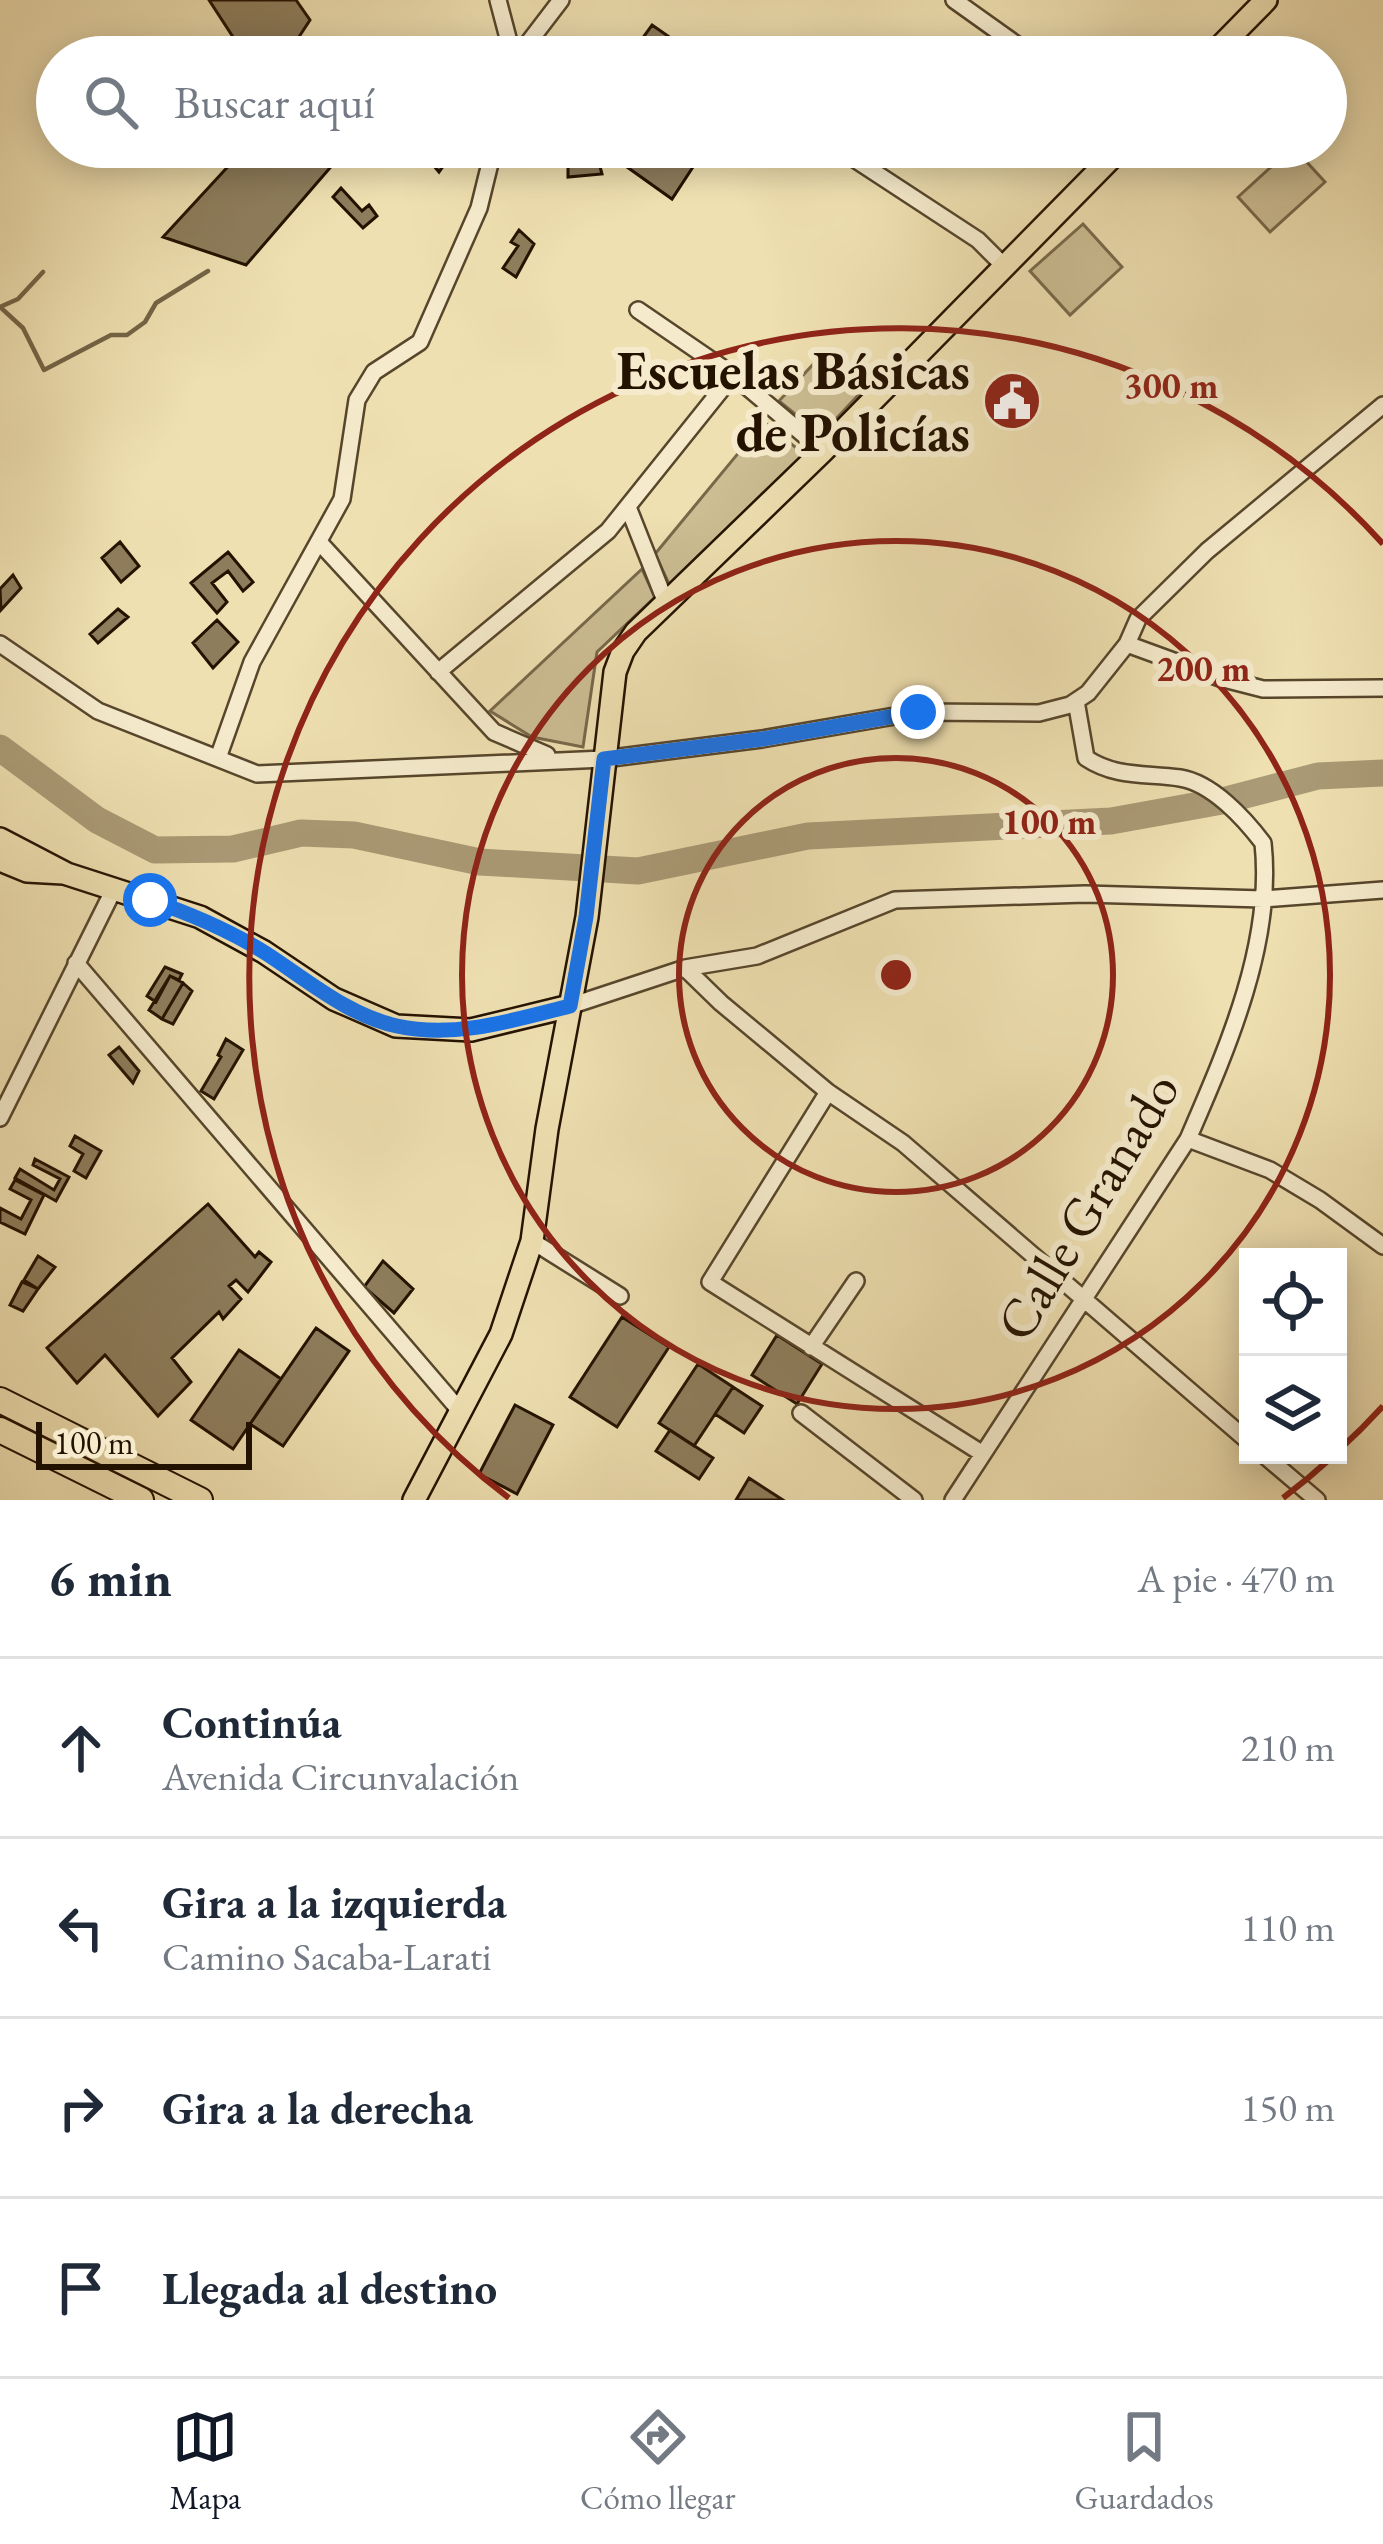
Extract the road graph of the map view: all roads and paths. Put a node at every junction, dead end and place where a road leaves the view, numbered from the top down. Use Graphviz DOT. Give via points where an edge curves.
graph roads {
  1 [pos="498,0"];
  2 [pos="561,0"];
  3 [pos="954,0"];
  4 [pos="1266,0"];
  5 [pos="508,36"];
  6 [pos="533,36"];
  7 [pos="1005,36"];
  8 [pos="1231,36"];
  9 [pos="489,168"];
  10 [pos="868,168"];
  11 [pos="1101,168"];
  12 [pos="1004,266"];
  13 [pos="638,310"];
  14 [pos="733,375"];
  15 [pos="1383,405"];
  16 [pos="823,451"];
  17 [pos="628,507"];
  18 [pos="320,543"];
  19 [pos="666,603"];
  20 [pos="0,644"];
  21 [pos="1127,644"];
  22 [pos="438,672"];
  23 [pos="1383,688"];
  24 [pos="1076,700"];
  25 [pos="218,758"];
  26 [pos="558,759"];
  27 [pos="604,759"];
  28 [pos="0,839"];
  29 [pos="0,860"];
  30 [pos="67,874"];
  31 [pos="114,889"];
  32 [pos="1383,890"];
  33 [pos="1263,898"];
  34 [pos="76,963"];
  35 [pos="685,968"];
  36 [pos="570,1006"];
  37 [pos="828,1092"];
  38 [pos="0,1118"];
  39 [pos="1188,1139"];
  40 [pos="532,1240"];
  41 [pos="1383,1246"];
  42 [pos="856,1281"];
  43 [pos="620,1296"];
  44 [pos="1081,1299"];
  45 [pos="811,1347"];
  46 [pos="0,1400"];
  47 [pos="461,1412"];
  48 [pos="800,1413"];
  49 [pos="0,1430"];
  50 [pos="1239,1433"];
  51 [pos="982,1454"];
  52 [pos="1275,1464"];
  53 [pos="141,1500"];
  54 [pos="200,1500"];
  55 [pos="414,1500"];
  56 [pos="914,1500"];
  57 [pos="953,1500"];
  58 [pos="1317,1500"];
  1 -- 5 [label="street"];
  2 -- 6 [label="street"];
  3 -- 7 [label="street"];
  4 -- 8 [label="main road"];
  9 -- 18 [label="street" via="420,342 374,372 357,400 342,499"];
  10 -- 12 [label="street"];
  11 -- 12 [label="main road"];
  12 -- 16 [label="main road"];
  13 -- 14 [label="street"];
  14 -- 16 [label="street"];
  14 -- 17 [label="street"];
  15 -- 21 [label="street" via="1207,551 1138,619"];
  16 -- 19 [label="main road"];
  17 -- 19 [label="street"];
  17 -- 22 [label="street"];
  18 -- 22 [label="street"];
  18 -- 25 [label="street" via="252,662"];
  19 -- 27 [label="main road" via="622,651"];
  20 -- 25 [label="street" via="98,711"];
  21 -- 23 [label="street" via="1262,688"];
  21 -- 24 [label="street"];
  22 -- 26 [label="street" via="494,732"];
  24 -- 27 [label="street" via="1040,713 918,712"];
  24 -- 33 [label="street, Calle Granado" via="1086,758 1104,770 1186,778 1238,814 1263,843"];
  25 -- 26 [label="street" via="256,774"];
  26 -- 27 [label="street"];
  27 -- 36 [label="main road"];
  28 -- 30 [label="main road"];
  29 -- 30 [label="main road"];
  30 -- 31 [label="main road"];
  31 -- 34 [label="street"];
  31 -- 36 [label="main road" via="200,917 334,999 396,1026 472,1030"];
  32 -- 33 [label="street"];
  33 -- 35 [label="street" via="895,900 757,956"];
  33 -- 39 [label="street, Calle Granado" via="1253,961"];
  34 -- 38 [label="street"];
  34 -- 47 [label="street"];
  35 -- 36 [label="street"];
  35 -- 37 [label="street"];
  36 -- 40 [label="main road"];
  37 -- 44 [label="street" via="903,1144"];
  37 -- 45 [label="street" via="710,1282"];
  39 -- 41 [label="street" via="1270,1170"];
  39 -- 44 [label="street, Calle Granado"];
  40 -- 43 [label="street"];
  40 -- 47 [label="main road" via="501,1334"];
  42 -- 45 [label="street"];
  44 -- 50 [label="street"];
  44 -- 51 [label="street, Calle Granado"];
  45 -- 51 [label="street"];
  46 -- 54 [label="highway"];
  47 -- 55 [label="main road"];
  48 -- 56 [label="street"];
  49 -- 53 [label="highway"];
  51 -- 57 [label="street, Calle Granado"];
  52 -- 58 [label="street"];
}
